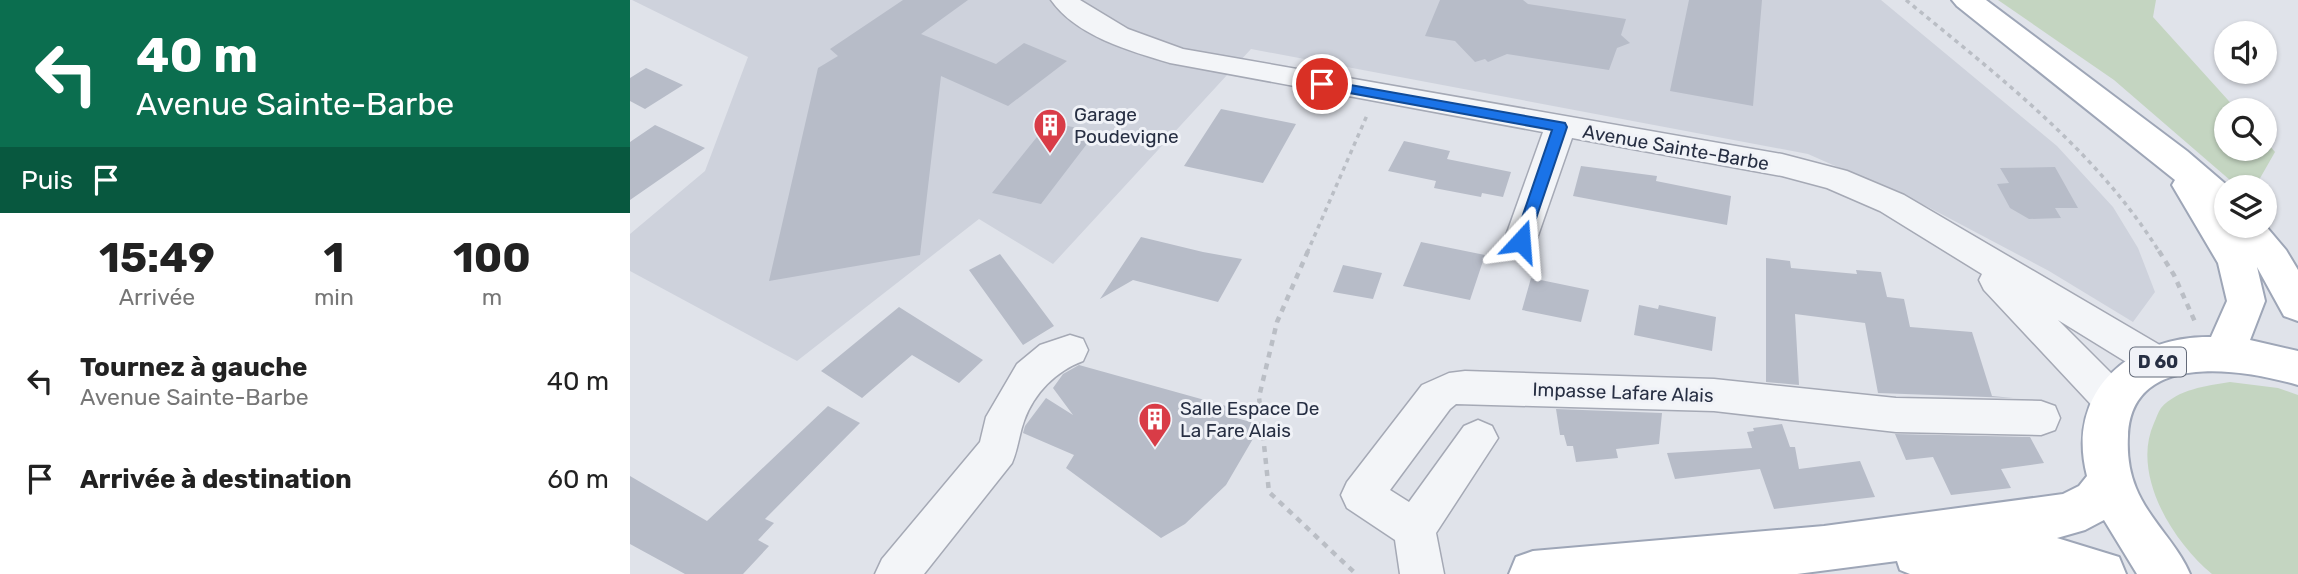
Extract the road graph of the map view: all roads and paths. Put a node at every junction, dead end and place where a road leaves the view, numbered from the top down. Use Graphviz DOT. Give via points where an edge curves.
graph roads {
  1 [pos="1064,0"];
  2 [pos="1906,0"];
  3 [pos="1967,0"];
  4 [pos="1376,93"];
  5 [pos="1560,127"];
  6 [pos="2175,160"];
  7 [pos="2214,194"];
  8 [pos="2255,238"];
  9 [pos="1521,241"];
  10 [pos="1956,241"];
  11 [pos="2298,305"];
  12 [pos="1070,350"];
  13 [pos="2215,352"];
  14 [pos="2157,362"];
  15 [pos="2298,368"];
  16 [pos="2113,401"];
  17 [pos="2041,418"];
  18 [pos="1478,438"];
  19 [pos="2111,481"];
  20 [pos="1414,529"];
  21 [pos="1824,550"];
  22 [pos="897,574"];
  23 [pos="1356,574"];
  24 [pos="1422,574"];
  25 [pos="1533,574"];
  26 [pos="2102,574"];
  27 [pos="2166,574"];
  1 -- 4 [label="street, Avenue Sainte-Barbe" via="1102,29 1142,46"];
  2 -- 13 [label="path" via="2052,127 2130,208 2174,275"];
  3 -- 6 [label="main road"];
  4 -- 5 [label="street, Avenue Sainte-Barbe"];
  4 -- 23 [label="path" via="1277,322 1259,397 1269,492"];
  5 -- 9 [label="street"];
  5 -- 10 [label="street, Avenue Sainte-Barbe" via="1782,165 1836,179 1892,202"];
  6 -- 7 [label="main road"];
  6 -- 13 [label="main road" via="2237,261 2246,301"];
  8 -- 11 [label="main road"];
  10 -- 14 [label="street, Avenue Sainte-Barbe"];
  10 -- 16 [label="street, Avenue Sainte-Barbe"];
  12 -- 22 [label="street" via="1053,356 1030,375 1005,417 998,450"];
  13 -- 14 [label="main road, D 60"];
  13 -- 15 [label="main road, D 60"];
  14 -- 16 [label="main road, D 60" via="2131,378"];
  16 -- 19 [label="main road, D 60" via="2105,451"];
  17 -- 20 [label="street, Impasse Lafare Alais" via="1896,415 1714,395 1449,389 1436,397 1362,495"];
  18 -- 20 [label="street"];
  19 -- 21 [label="main road" via="2095,501 2069,515"];
  19 -- 27 [label="main road, D 60" via="2143,546"];
  20 -- 24 [label="street"];
  21 -- 25 [label="main road"];
  21 -- 26 [label="main road" via="2052,560"];
}
